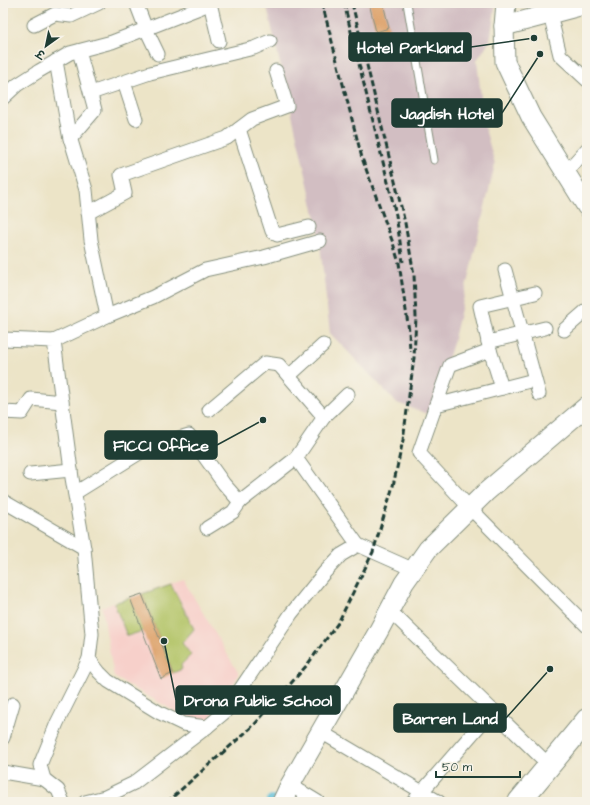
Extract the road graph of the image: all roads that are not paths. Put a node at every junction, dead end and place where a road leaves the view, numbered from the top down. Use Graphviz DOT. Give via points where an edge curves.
graph roads {
  1 [pos="99,3"];
  2 [pos="136,3"];
  3 [pos="407,3"];
  4 [pos="506,3"];
  5 [pos="205,4"];
  6 [pos="587,4"];
  7 [pos="84,6"];
  8 [pos="550,14"];
  9 [pos="34,25"];
  10 [pos="504,26"];
  11 [pos="146,29"];
  12 [pos="219,41"];
  13 [pos="270,41"];
  14 [pos="79,51"];
  15 [pos="158,54"];
  16 [pos="56,61"];
  17 [pos="276,71"];
  18 [pos="587,80"];
  19 [pos="124,82"];
  20 [pos="90,93"];
  21 [pos="3,98"];
  22 [pos="136,119"];
  23 [pos="239,129"];
  24 [pos="70,139"];
  25 [pos="587,149"];
  26 [pos="434,160"];
  27 [pos="566,172"];
  28 [pos="585,199"];
  29 [pos="88,213"];
  30 [pos="309,227"];
  31 [pos="320,241"];
  32 [pos="505,270"];
  33 [pos="536,293"];
  34 [pos="514,299"];
  35 [pos="587,310"];
  36 [pos="107,316"];
  37 [pos="545,328"];
  38 [pos="564,330"];
  39 [pos="522,333"];
  40 [pos="3,339"];
  41 [pos="54,341"];
  42 [pos="322,344"];
  43 [pos="489,346"];
  44 [pos="288,376"];
  45 [pos="534,380"];
  46 [pos="502,388"];
  47 [pos="348,394"];
  48 [pos="538,394"];
  49 [pos="62,402"];
  50 [pos="436,405"];
  51 [pos="587,406"];
  52 [pos="209,410"];
  53 [pos="3,412"];
  54 [pos="324,417"];
  55 [pos="296,458"];
  56 [pos="71,470"];
  57 [pos="30,474"];
  58 [pos="75,493"];
  59 [pos="3,501"];
  60 [pos="240,502"];
  61 [pos="470,508"];
  62 [pos="207,528"];
  63 [pos="358,545"];
  64 [pos="84,548"];
  65 [pos="412,570"];
  66 [pos="390,610"];
  67 [pos="587,626"];
  68 [pos="89,658"];
  69 [pos="13,704"];
  70 [pos="493,710"];
  71 [pos="207,727"];
  72 [pos="586,731"];
  73 [pos="321,732"];
  74 [pos="3,738"];
  75 [pos="550,766"];
  76 [pos="3,772"];
  77 [pos="44,779"];
  78 [pos="290,785"];
  79 [pos="422,792"];
  80 [pos="63,802"];
  81 [pos="85,802"];
  82 [pos="282,802"];
  83 [pos="318,802"];
  84 [pos="413,802"];
  85 [pos="440,802"];
  86 [pos="519,802"];
  87 [pos="538,802"];
  1 -- 7 [label="street"];
  2 -- 11 [label="street"];
  3 -- 26 [label="lane"];
  4 -- 10 [label="street"];
  5 -- 11 [label="street"];
  5 -- 12 [label="street"];
  6 -- 8 [label="street"];
  7 -- 9 [label="street" via="71,16 55,14"];
  8 -- 10 [label="street"];
  8 -- 18 [label="street" via="560,56"];
  10 -- 27 [label="street" via="505,62 531,117"];
  11 -- 14 [label="street"];
  11 -- 15 [label="street"];
  13 -- 19 [label="street" via="254,48 150,73"];
  14 -- 16 [label="street"];
  14 -- 20 [label="street"];
  16 -- 21 [label="street" via="17,85"];
  16 -- 24 [label="street"];
  17 -- 23 [label="street" via="287,106 252,119"];
  19 -- 20 [label="street"];
  19 -- 22 [label="street"];
  20 -- 24 [label="street" via="95,110"];
  23 -- 29 [label="street" via="227,138 121,175 125,193"];
  23 -- 30 [label="street" via="272,231 278,235"];
  24 -- 29 [label="street" via="86,190"];
  25 -- 27 [label="street"];
  27 -- 28 [label="street"];
  29 -- 36 [label="street"];
  31 -- 36 [label="street" via="204,270 153,297"];
  32 -- 34 [label="street"];
  33 -- 34 [label="street"];
  34 -- 39 [label="street"];
  34 -- 43 [label="street" via="480,306"];
  35 -- 38 [label="street"];
  36 -- 41 [label="street"];
  37 -- 39 [label="street"];
  39 -- 43 [label="street"];
  39 -- 45 [label="street"];
  40 -- 41 [label="street"];
  41 -- 49 [label="street"];
  42 -- 44 [label="street"];
  43 -- 46 [label="street"];
  43 -- 50 [label="street" via="450,365"];
  44 -- 52 [label="street" via="279,365 265,363"];
  44 -- 54 [label="street"];
  45 -- 46 [label="street"];
  45 -- 48 [label="street"];
  46 -- 50 [label="street"];
  47 -- 54 [label="street"];
  49 -- 53 [label="street" via="31,399 22,413"];
  49 -- 56 [label="street"];
  50 -- 61 [label="street" via="420,453"];
  51 -- 61 [label="street"];
  54 -- 55 [label="street"];
  55 -- 60 [label="street"];
  55 -- 63 [label="street"];
  56 -- 57 [label="street"];
  56 -- 58 [label="street"];
  58 -- 60 [label="street" via="149,447 189,435"];
  58 -- 64 [label="street"];
  59 -- 64 [label="street"];
  60 -- 62 [label="street" via="233,512"];
  61 -- 65 [label="street" via="428,549"];
  61 -- 67 [label="street"];
  63 -- 65 [label="street"];
  63 -- 71 [label="street" via="341,555 324,573 291,614 225,712"];
  64 -- 68 [label="street" via="92,634"];
  65 -- 66 [label="street"];
  66 -- 70 [label="street"];
  66 -- 73 [label="street"];
  68 -- 71 [label="street" via="108,681 160,713 183,724"];
  68 -- 77 [label="street" via="57,723 40,765"];
  69 -- 74 [label="street"];
  70 -- 75 [label="street"];
  70 -- 79 [label="street"];
  71 -- 81 [label="street" via="134,783 105,797"];
  72 -- 75 [label="highway"];
  72 -- 87 [label="highway"];
  73 -- 78 [label="street"];
  73 -- 79 [label="street"];
  75 -- 86 [label="highway"];
  76 -- 77 [label="street"];
  77 -- 80 [label="street" via="58,790"];
  78 -- 82 [label="street"];
  78 -- 83 [label="street"];
  79 -- 84 [label="street"];
  79 -- 85 [label="street"];
}
